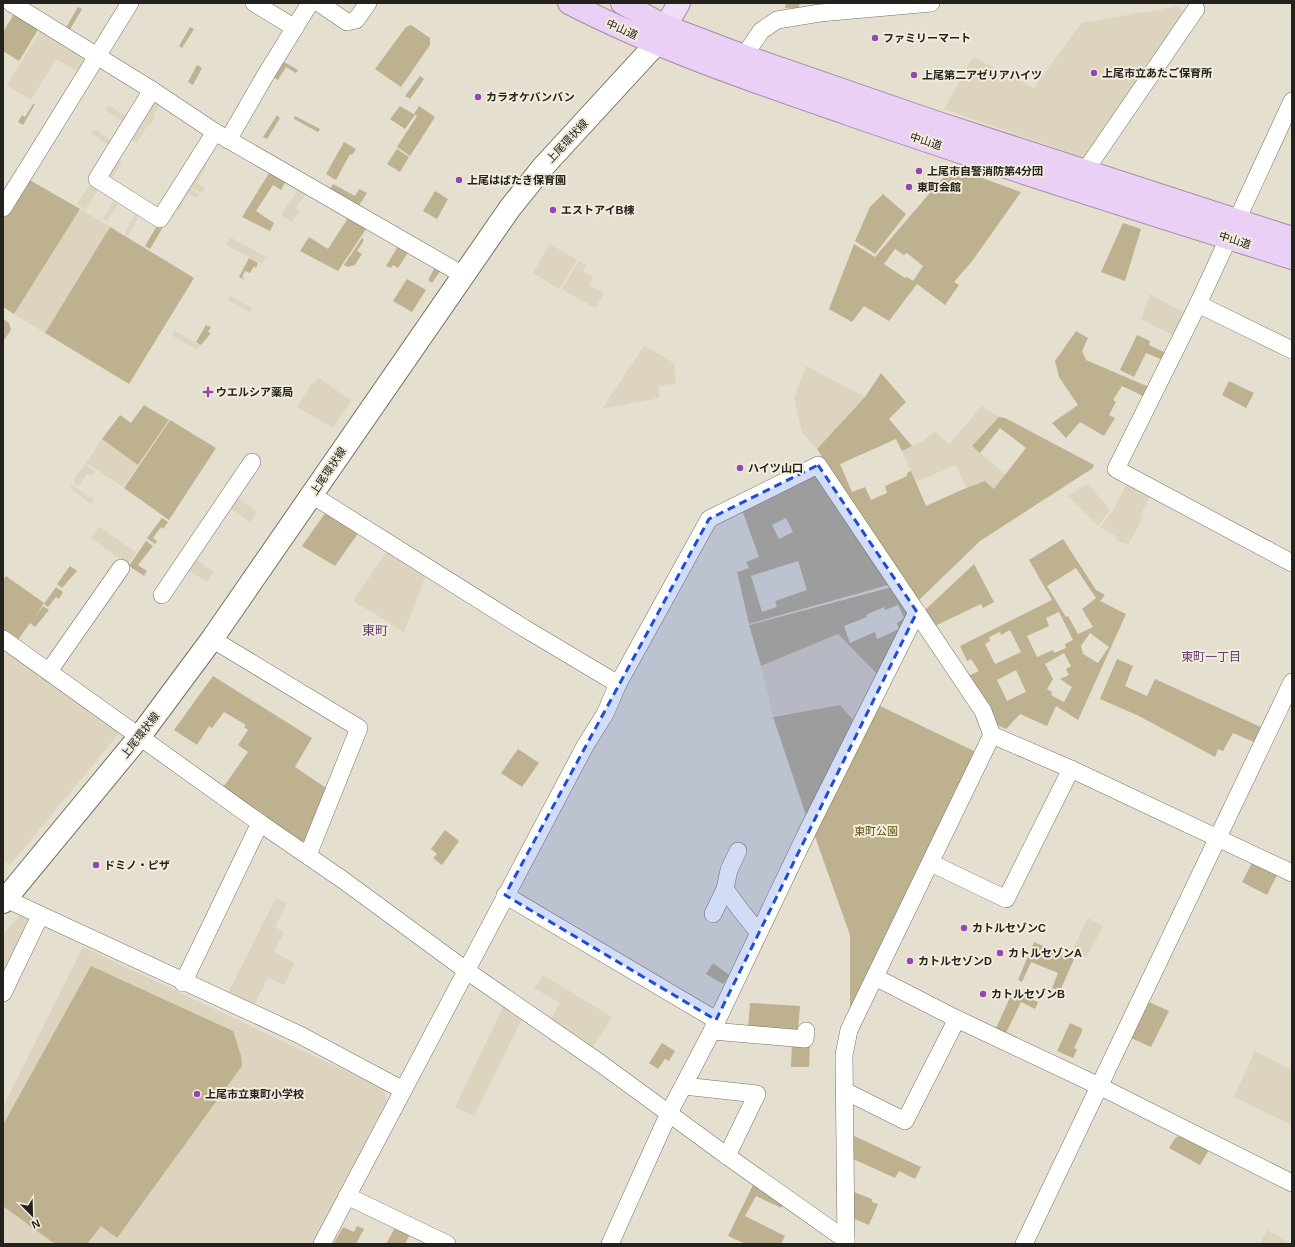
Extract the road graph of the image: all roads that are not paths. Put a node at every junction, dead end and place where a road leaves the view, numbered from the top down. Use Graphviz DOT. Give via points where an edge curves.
graph roads {
  1 [pos="11,3"];
  2 [pos="130,3"];
  3 [pos="254,3"];
  4 [pos="310,3"];
  5 [pos="319,3"];
  6 [pos="368,3"];
  7 [pos="568,3"];
  8 [pos="622,3"];
  9 [pos="679,3"];
  10 [pos="931,3"];
  11 [pos="32,8"];
  12 [pos="1196,9"];
  13 [pos="295,28"];
  14 [pos="660,35"];
  15 [pos="744,56"];
  16 [pos="97,57"];
  17 [pos="152,90"];
  18 [pos="1292,101"];
  19 [pos="221,136"];
  20 [pos="1085,171"];
  21 [pos="3,208"];
  22 [pos="1233,229"];
  23 [pos="1292,238"];
  24 [pos="1292,258"];
  25 [pos="463,275"];
  26 [pos="1198,304"];
  27 [pos="1292,350"];
  28 [pos="252,462"];
  29 [pos="312,495"];
  30 [pos="1292,563"];
  31 [pos="121,568"];
  32 [pos="162,595"];
  33 [pos="917,612"];
  34 [pos="3,639"];
  35 [pos="212,639"];
  36 [pos="49,671"];
  37 [pos="1292,682"];
  38 [pos="618,684"];
  39 [pos="992,735"];
  40 [pos="140,736"];
  41 [pos="1071,769"];
  42 [pos="260,823"];
  43 [pos="1218,837"];
  44 [pos="738,851"];
  45 [pos="308,855"];
  46 [pos="931,863"];
  47 [pos="1292,873"];
  48 [pos="725,889"];
  49 [pos="505,895"];
  50 [pos="4,900"];
  51 [pos="713,914"];
  52 [pos="40,916"];
  53 [pos="758,932"];
  54 [pos="467,971"];
  55 [pos="875,977"];
  56 [pos="183,982"];
  57 [pos="3,993"];
  58 [pos="957,1019"];
  59 [pos="714,1026"];
  60 [pos="806,1031"];
  61 [pos="684,1086"];
  62 [pos="1099,1086"];
  63 [pos="404,1090"];
  64 [pos="845,1091"];
  65 [pos="669,1113"];
  66 [pos="727,1156"];
  67 [pos="1292,1183"];
  68 [pos="347,1196"];
  69 [pos="846,1242"];
  70 [pos="441,1243"];
  71 [pos="322,1244"];
  72 [pos="610,1244"];
  73 [pos="1024,1244"];
  1 -- 11 [label="street"];
  2 -- 16 [label="street"];
  3 -- 13 [label="street"];
  4 -- 13 [label="street"];
  5 -- 6 [label="street" via="347,22 356,20"];
  7 -- 14 [label="highway, 中山道" via="613,26"];
  8 -- 14 [label="highway, 中山道"];
  9 -- 14 [label="main road"];
  10 -- 15 [label="street" via="820,13 777,20 761,31"];
  11 -- 16 [label="street"];
  12 -- 20 [label="street"];
  13 -- 19 [label="street"];
  14 -- 15 [label="highway, 中山道"];
  14 -- 22 [label="highway, 中山道" via="725,71 920,139"];
  14 -- 25 [label="main road, 上尾環状線" via="542,167"];
  15 -- 20 [label="highway, 中山道"];
  16 -- 17 [label="street"];
  16 -- 21 [label="street"];
  17 -- 19 [label="street"];
  17 -- 19 [label="street" via="97,179 160,219"];
  18 -- 22 [label="street"];
  19 -- 25 [label="street"];
  20 -- 22 [label="highway, 中山道"];
  22 -- 23 [label="highway, 中山道"];
  22 -- 24 [label="highway, 中山道"];
  22 -- 26 [label="street"];
  25 -- 29 [label="main road, 上尾環状線"];
  26 -- 27 [label="street"];
  26 -- 30 [label="street" via="1116,469"];
  28 -- 32 [label="street"];
  29 -- 35 [label="main road, 上尾環状線"];
  29 -- 38 [label="street"];
  31 -- 36 [label="street"];
  33 -- 38 [label="street" via="818,465 709,519"];
  33 -- 39 [label="street" via="983,711"];
  33 -- 53 [label="street"];
  34 -- 36 [label="street"];
  35 -- 40 [label="main road, 上尾環状線"];
  35 -- 45 [label="street" via="359,728"];
  36 -- 40 [label="street"];
  37 -- 43 [label="street"];
  38 -- 49 [label="street" via="605,714 585,746"];
  39 -- 41 [label="street"];
  39 -- 46 [label="street"];
  40 -- 42 [label="street"];
  40 -- 50 [label="main road, 上尾環状線"];
  41 -- 43 [label="street"];
  41 -- 46 [label="street" via="1006,899"];
  42 -- 45 [label="street"];
  42 -- 56 [label="street"];
  43 -- 47 [label="street"];
  43 -- 62 [label="street"];
  44 -- 48 [label="street" via="729,870"];
  45 -- 54 [label="street"];
  46 -- 55 [label="street"];
  48 -- 51 [label="street"];
  48 -- 53 [label="street"];
  49 -- 54 [label="street"];
  49 -- 59 [label="street"];
  50 -- 52 [label="street"];
  52 -- 56 [label="street"];
  52 -- 57 [label="street"];
  53 -- 59 [label="street"];
  54 -- 63 [label="street"];
  54 -- 65 [label="street"];
  55 -- 58 [label="street"];
  55 -- 64 [label="street" via="849,1030 844,1055"];
  56 -- 63 [label="street" via="300,1035"];
  58 -- 62 [label="street"];
  58 -- 64 [label="street" via="905,1121"];
  59 -- 60 [label="street" via="806,1039"];
  59 -- 61 [label="street"];
  61 -- 65 [label="street"];
  61 -- 66 [label="street" via="757,1094"];
  62 -- 67 [label="street"];
  62 -- 73 [label="street"];
  63 -- 68 [label="street" via="387,1117"];
  64 -- 69 [label="street"];
  65 -- 66 [label="street"];
  65 -- 72 [label="street"];
  66 -- 69 [label="street"];
  68 -- 70 [label="street"];
  68 -- 71 [label="street"];
}
